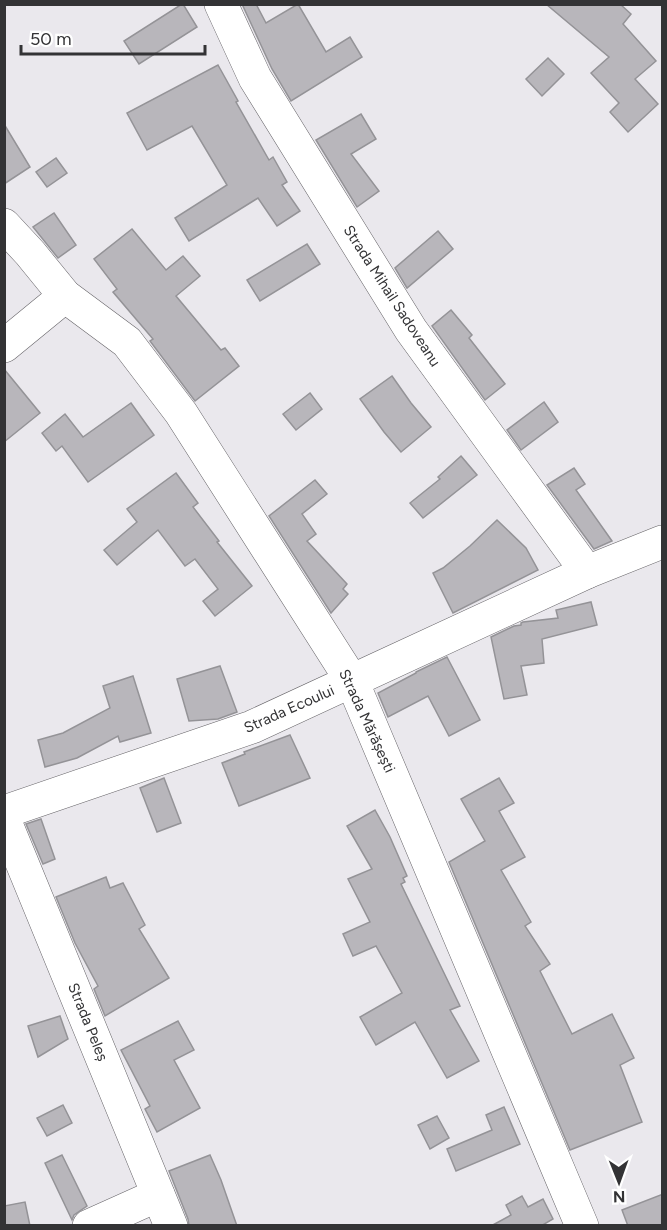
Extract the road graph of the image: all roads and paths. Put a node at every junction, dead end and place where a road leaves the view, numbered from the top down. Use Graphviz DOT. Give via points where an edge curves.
graph roads {
  1 [pos="221,4"];
  2 [pos="4,225"];
  3 [pos="65,296"];
  4 [pos="4,346"];
  5 [pos="663,542"];
  6 [pos="587,572"];
  7 [pos="352,681"];
  8 [pos="4,812"];
  9 [pos="4,819"];
  10 [pos="158,1195"];
  11 [pos="89,1226"];
  12 [pos="171,1226"];
  13 [pos="582,1226"];
  1 -- 6 [label="street, Strada Mihail Sadoveanu" via="255,78 411,330"];
  2 -- 3 [label="street, Strada Mărășești"];
  3 -- 4 [label="street"];
  3 -- 7 [label="street, Strada Mărășești" via="127,342 181,413"];
  5 -- 6 [label="street, Strada Ecoului"];
  6 -- 7 [label="street, Strada Ecoului"];
  7 -- 8 [label="street, Strada Ecoului" via="252,727"];
  7 -- 13 [label="street, Strada Mărășești"];
  9 -- 10 [label="street, Strada Peleș"];
  10 -- 11 [label="street"];
  10 -- 12 [label="street, Strada Peleș"];
}
